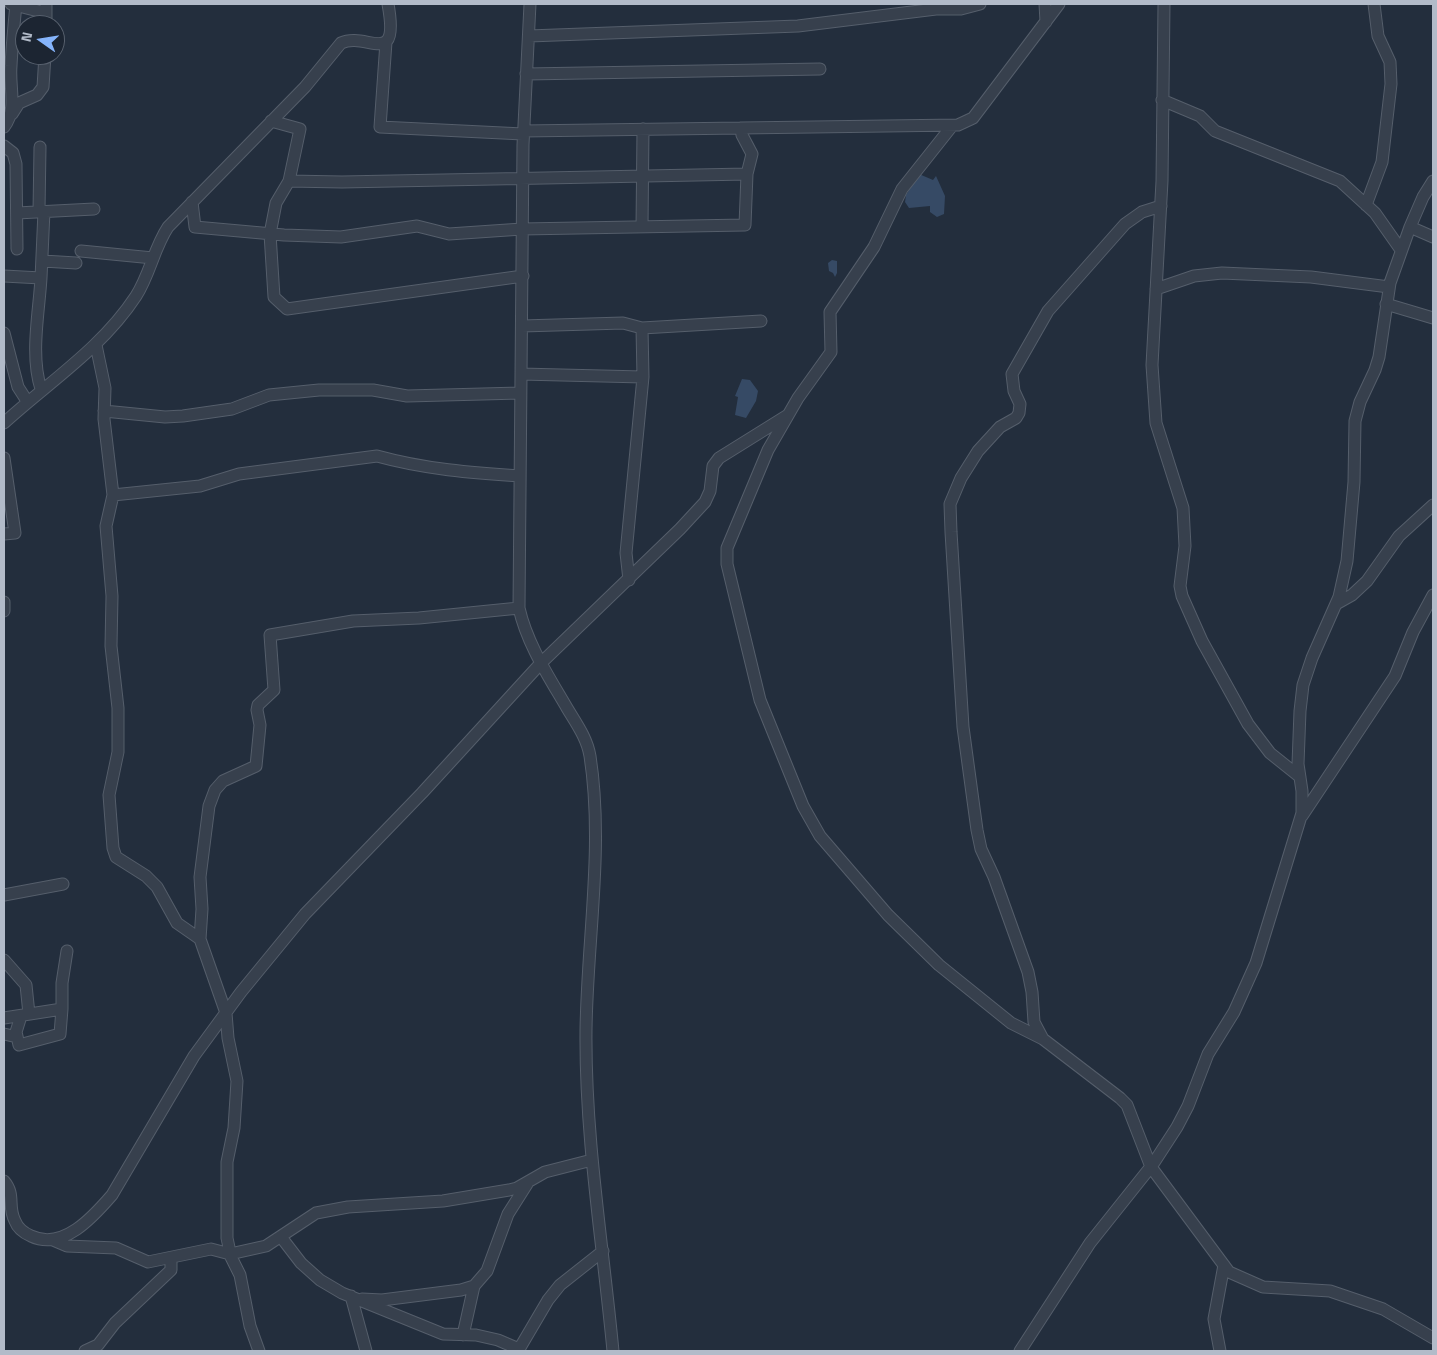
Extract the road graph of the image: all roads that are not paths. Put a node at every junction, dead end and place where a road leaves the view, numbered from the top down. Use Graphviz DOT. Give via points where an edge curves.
graph roads {
  1 [pos="15,4"];
  2 [pos="388,4"];
  3 [pos="530,4"];
  4 [pos="980,4"];
  5 [pos="1045,4"];
  6 [pos="1060,4"];
  7 [pos="1164,4"];
  8 [pos="1374,4"];
  9 [pos="946,6"];
  10 [pos="46,14"];
  11 [pos="1046,22"];
  12 [pos="529,36"];
  13 [pos="386,42"];
  14 [pos="8,58"];
  15 [pos="44,65"];
  16 [pos="820,69"];
  17 [pos="526,74"];
  18 [pos="1162,100"];
  19 [pos="10,115"];
  20 [pos="271,121"];
  21 [pos="952,126"];
  22 [pos="4,127"];
  23 [pos="741,128"];
  24 [pos="643,130"];
  25 [pos="523,132"];
  26 [pos="4,146"];
  27 [pos="40,147"];
  28 [pos="747,174"];
  29 [pos="642,176"];
  30 [pos="522,177"];
  31 [pos="289,181"];
  32 [pos="1433,181"];
  33 [pos="1428,198"];
  34 [pos="192,202"];
  35 [pos="1366,205"];
  36 [pos="1161,206"];
  37 [pos="94,209"];
  38 [pos="42,211"];
  39 [pos="18,213"];
  40 [pos="642,227"];
  41 [pos="1410,227"];
  42 [pos="522,229"];
  43 [pos="270,234"];
  44 [pos="1433,237"];
  45 [pos="17,249"];
  46 [pos="1401,250"];
  47 [pos="81,251"];
  48 [pos="153,258"];
  49 [pos="43,262"];
  50 [pos="76,262"];
  51 [pos="4,276"];
  52 [pos="523,276"];
  53 [pos="41,278"];
  54 [pos="1389,286"];
  55 [pos="1156,289"];
  56 [pos="1386,304"];
  57 [pos="1433,318"];
  58 [pos="761,321"];
  59 [pos="522,326"];
  60 [pos="642,328"];
  61 [pos="4,333"];
  62 [pos="96,345"];
  63 [pos="520,374"];
  64 [pos="643,378"];
  65 [pos="41,389"];
  66 [pos="520,393"];
  67 [pos="27,401"];
  68 [pos="104,411"];
  69 [pos="788,415"];
  70 [pos="4,423"];
  71 [pos="4,458"];
  72 [pos="520,476"];
  73 [pos="113,495"];
  74 [pos="1433,505"];
  75 [pos="4,534"];
  76 [pos="629,580"];
  77 [pos="1433,595"];
  78 [pos="4,602"];
  79 [pos="1336,604"];
  80 [pos="519,608"];
  81 [pos="4,611"];
  82 [pos="541,663"];
  83 [pos="1300,777"];
  84 [pos="1301,818"];
  85 [pos="63,884"];
  86 [pos="4,895"];
  87 [pos="200,938"];
  88 [pos="67,951"];
  89 [pos="4,960"];
  90 [pos="62,1009"];
  91 [pos="226,1013"];
  92 [pos="25,1015"];
  93 [pos="4,1018"];
  94 [pos="4,1034"];
  95 [pos="17,1037"];
  96 [pos="1043,1039"];
  97 [pos="592,1160"];
  98 [pos="1151,1167"];
  99 [pos="4,1181"];
  100 [pos="528,1181"];
  101 [pos="281,1237"];
  102 [pos="53,1240"];
  103 [pos="603,1250"];
  104 [pos="230,1254"];
  105 [pos="171,1258"];
  106 [pos="1224,1265"];
  107 [pos="474,1286"];
  108 [pos="351,1296"];
  109 [pos="463,1335"];
  110 [pos="1433,1338"];
  111 [pos="518,1350"];
  112 [pos="85,1351"];
  113 [pos="259,1351"];
  114 [pos="366,1351"];
  115 [pos="613,1351"];
  116 [pos="1020,1351"];
  117 [pos="1220,1351"];
  1 -- 10 [label="street"];
  1 -- 14 [label="street"];
  2 -- 13 [label="street" via="391,25"];
  3 -- 12 [label="street"];
  4 -- 9 [label="street" via="970,8"];
  5 -- 11 [label="street"];
  6 -- 11 [label="street"];
  7 -- 18 [label="street"];
  8 -- 35 [label="street" via="1378,36 1390,62 1391,84 1382,162"];
  9 -- 12 [label="street" via="774,28"];
  11 -- 21 [label="street" via="973,118"];
  12 -- 17 [label="street"];
  13 -- 20 [label="street" via="341,43 305,87"];
  13 -- 25 [label="street" via="380,127"];
  14 -- 19 [label="street"];
  15 -- 19 [label="street" via="43,87 38,95 19,103"];
  16 -- 17 [label="street"];
  17 -- 25 [label="street"];
  18 -- 35 [label="street" via="1200,116 1215,131 1340,181"];
  18 -- 36 [label="street"];
  19 -- 22 [label="street"];
  20 -- 31 [label="street" via="300,129"];
  20 -- 34 [label="street"];
  21 -- 23 [label="street"];
  21 -- 69 [label="street" via="902,189 874,247 830,312 831,352"];
  23 -- 24 [label="street"];
  23 -- 28 [label="street" via="752,154"];
  24 -- 25 [label="street"];
  24 -- 29 [label="street"];
  25 -- 30 [label="street"];
  26 -- 39 [label="street" via="11,149 16,164"];
  27 -- 38 [label="street"];
  28 -- 29 [label="street"];
  28 -- 40 [label="street" via="745,225"];
  29 -- 30 [label="street"];
  29 -- 40 [label="street"];
  30 -- 31 [label="street"];
  30 -- 42 [label="street"];
  31 -- 43 [label="street" via="276,203"];
  32 -- 33 [label="street"];
  33 -- 41 [label="street"];
  34 -- 43 [label="street" via="195,227"];
  34 -- 48 [label="street" via="168,227"];
  35 -- 46 [label="street"];
  36 -- 55 [label="street"];
  36 -- 96 [label="street" via="1142,212 1125,224 1048,311 1012,374 1020,404 1019,413 1000,427 978,451 954,491 950,504 963,727 977,830 981,849 1022,954 1032,992 1034,1022"];
  37 -- 38 [label="street"];
  38 -- 39 [label="street"];
  38 -- 49 [label="street"];
  39 -- 45 [label="street"];
  40 -- 42 [label="street"];
  41 -- 44 [label="street"];
  41 -- 46 [label="street"];
  42 -- 43 [label="street" via="448,234 417,226 340,237"];
  42 -- 52 [label="street"];
  43 -- 52 [label="street" via="274,297 287,309"];
  46 -- 54 [label="street"];
  47 -- 48 [label="street"];
  48 -- 62 [label="street" via="136,296"];
  49 -- 50 [label="street"];
  49 -- 53 [label="street"];
  51 -- 53 [label="street"];
  52 -- 59 [label="street"];
  53 -- 65 [label="street" via="36,357"];
  54 -- 55 [label="street" via="1310,277 1222,273 1194,276"];
  54 -- 56 [label="street"];
  55 -- 83 [label="street" via="1152,365 1154,406 1160,440 1183,508 1182,596 1248,724 1270,753"];
  56 -- 57 [label="street"];
  56 -- 79 [label="street" via="1379,357 1355,421 1347,561"];
  58 -- 60 [label="street"];
  59 -- 60 [label="street" via="623,323"];
  59 -- 63 [label="street"];
  60 -- 64 [label="street"];
  61 -- 67 [label="street" via="18,387"];
  62 -- 65 [label="street"];
  62 -- 68 [label="street" via="105,388"];
  63 -- 64 [label="street"];
  63 -- 66 [label="street"];
  64 -- 76 [label="street" via="626,553"];
  65 -- 67 [label="street"];
  66 -- 68 [label="street" via="407,396 373,390 319,390 269,395 232,409 202,414 165,417"];
  66 -- 72 [label="street"];
  67 -- 70 [label="street"];
  68 -- 73 [label="street"];
  69 -- 76 [label="street" via="719,458 713,466 705,502"];
  69 -- 96 [label="street" via="768,450 727,548 727,564 748,656 776,745 820,836 888,915 939,965 987,1005 1011,1023"];
  71 -- 75 [label="street" via="15,532"];
  72 -- 73 [label="street" via="465,473 377,456 238,474 200,486"];
  72 -- 80 [label="street"];
  73 -- 87 [label="street" via="106,526 112,596 112,662 118,708 118,752 109,795 113,848 116,857 157,887 177,923"];
  74 -- 79 [label="street" via="1400,536 1367,581"];
  76 -- 82 [label="street"];
  77 -- 84 [label="street" via="1413,632 1396,676"];
  78 -- 81 [label="street"];
  79 -- 83 [label="street" via="1303,685 1298,740"];
  80 -- 82 [label="street"];
  80 -- 87 [label="street" via="353,621 270,635 274,690 256,710 260,725 257,763 253,769 222,781 214,790 209,806 200,877"];
  82 -- 91 [label="street" via="305,914"];
  82 -- 97 [label="street" via="581,732 590,756 595,847 586,1040"];
  83 -- 84 [label="street"];
  84 -- 98 [label="street" via="1253,971 1234,1012 1208,1054 1188,1106"];
  85 -- 86 [label="street"];
  87 -- 91 [label="street"];
  88 -- 90 [label="street"];
  89 -- 92 [label="street" via="26,985"];
  90 -- 92 [label="street"];
  90 -- 95 [label="street" via="60,1034 19,1045"];
  91 -- 102 [label="street" via="194,1056 112,1195 87,1220 63,1238"];
  91 -- 104 [label="street" via="237,1081 234,1128 227,1162 226,1218"];
  92 -- 93 [label="street"];
  92 -- 95 [label="street" via="16,1032"];
  94 -- 95 [label="street"];
  96 -- 98 [label="street" via="1127,1105"];
  97 -- 100 [label="street" via="545,1172"];
  97 -- 103 [label="street"];
  98 -- 106 [label="street"];
  98 -- 116 [label="street" via="1090,1244"];
  99 -- 102 [label="street" via="12,1193 14,1220 20,1229 35,1238"];
  100 -- 101 [label="street" via="518,1188 466,1198 348,1207 316,1213"];
  100 -- 107 [label="street" via="508,1214 487,1271"];
  101 -- 104 [label="street" via="266,1246"];
  101 -- 108 [label="street" via="301,1263 320,1280"];
  102 -- 105 [label="street" via="67,1246 116,1248 148,1262"];
  103 -- 111 [label="street" via="560,1285"];
  103 -- 115 [label="street"];
  104 -- 105 [label="street" via="211,1249"];
  104 -- 113 [label="street" via="240,1276 250,1326"];
  105 -- 112 [label="street" via="171,1270 115,1323 98,1345"];
  106 -- 110 [label="street" via="1228,1272 1263,1288 1330,1291 1383,1309"];
  106 -- 117 [label="street" via="1214,1319"];
  107 -- 108 [label="street" via="382,1300"];
  107 -- 109 [label="street"];
  108 -- 109 [label="street" via="444,1334"];
  108 -- 114 [label="street"];
  109 -- 111 [label="street" via="498,1340"];
}
